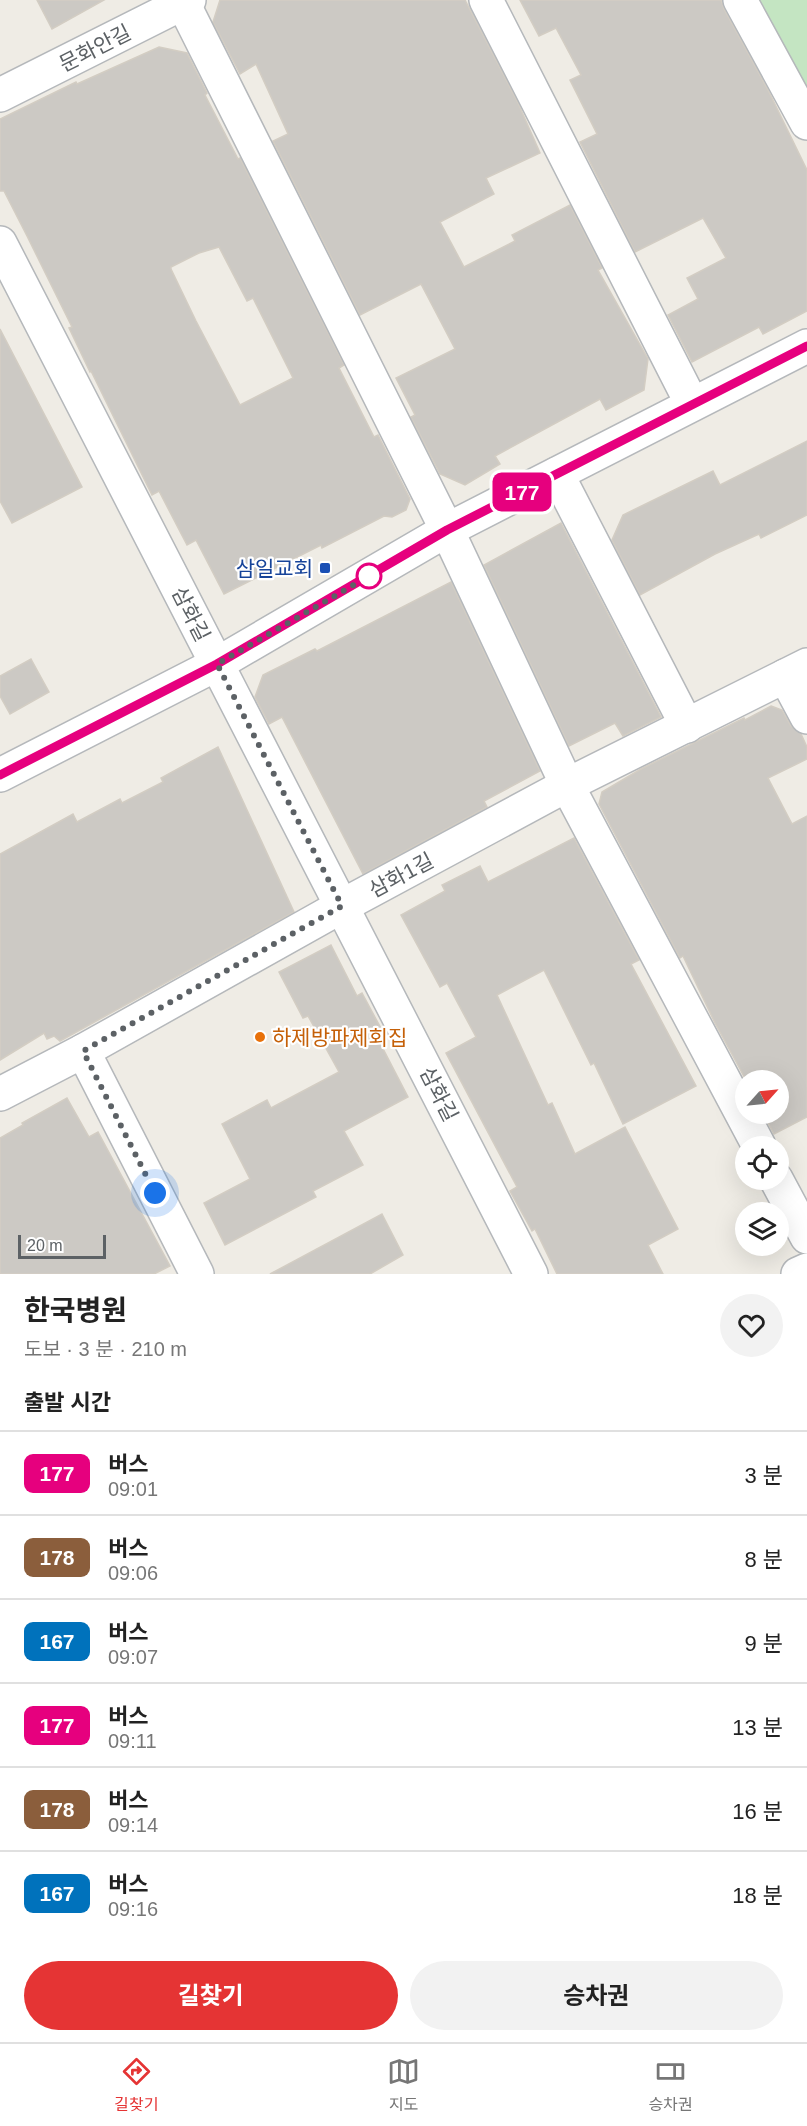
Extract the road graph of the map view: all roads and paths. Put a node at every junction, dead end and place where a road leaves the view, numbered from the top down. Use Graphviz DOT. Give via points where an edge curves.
graph roads {
  1 [pos="486,0"];
  2 [pos="740,0"];
  3 [pos="186,2"];
  4 [pos="0,95"];
  5 [pos="807,123"];
  6 [pos="0,243"];
  7 [pos="807,346"];
  8 [pos="692,404"];
  9 [pos="557,474"];
  10 [pos="447,530"];
  11 [pos="217,664"];
  12 [pos="796,670"];
  13 [pos="807,717"];
  14 [pos="687,726"];
  15 [pos="0,775"];
  16 [pos="567,785"];
  17 [pos="342,906"];
  18 [pos="83,1051"];
  19 [pos="0,1094"];
  20 [pos="754,1136"];
  21 [pos="782,1190"];
  22 [pos="807,1237"];
  23 [pos="807,1270"];
  24 [pos="197,1274"];
  25 [pos="531,1274"];
  26 [pos="798,1274"];
  1 -- 8 [label="street"];
  2 -- 5 [label="street"];
  3 -- 4 [label="street, 문화안길"];
  3 -- 10 [label="street"];
  6 -- 11 [label="street, 삼화길"];
  7 -- 8 [label="street"];
  8 -- 9 [label="street"];
  9 -- 10 [label="street"];
  9 -- 14 [label="street"];
  10 -- 11 [label="street"];
  10 -- 16 [label="street"];
  11 -- 15 [label="street"];
  11 -- 17 [label="street, 삼화길"];
  12 -- 13 [label="street"];
  12 -- 14 [label="street, 삼화1길"];
  14 -- 16 [label="street, 삼화1길"];
  16 -- 17 [label="street, 삼화1길"];
  16 -- 20 [label="street"];
  17 -- 18 [label="street, 삼화1길"];
  17 -- 25 [label="street, 삼화길"];
  18 -- 19 [label="street, 삼화1길"];
  18 -- 24 [label="street"];
  21 -- 22 [label="street"];
  23 -- 26 [label="street"];
}
